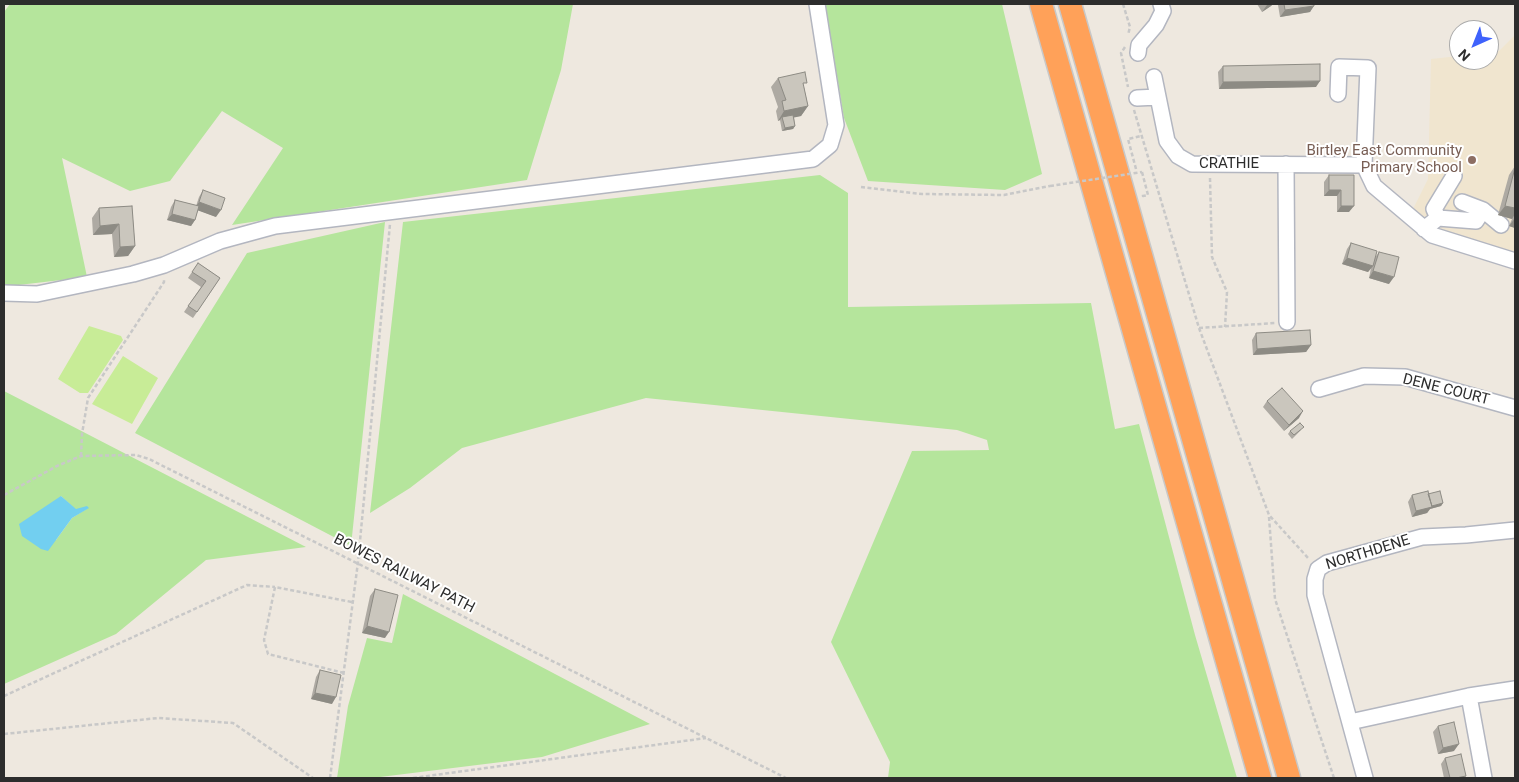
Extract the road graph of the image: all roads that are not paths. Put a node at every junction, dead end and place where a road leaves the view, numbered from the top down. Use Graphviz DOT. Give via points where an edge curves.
graph roads {
  1 [pos="816,4"];
  2 [pos="1041,4"];
  3 [pos="1070,4"];
  4 [pos="1161,4"];
  5 [pos="1132,50"];
  6 [pos="1154,77"];
  7 [pos="1338,94"];
  8 [pos="1158,97"];
  9 [pos="1133,98"];
  10 [pos="1286,164"];
  11 [pos="1364,165"];
  12 [pos="1454,176"];
  13 [pos="1462,202"];
  14 [pos="1483,210"];
  15 [pos="1438,218"];
  16 [pos="1501,225"];
  17 [pos="1424,229"];
  18 [pos="1515,261"];
  19 [pos="4,293"];
  20 [pos="1288,322"];
  21 [pos="1319,389"];
  22 [pos="1515,408"];
  23 [pos="1515,530"];
  24 [pos="1515,689"];
  25 [pos="1469,696"];
  26 [pos="1350,722"];
  27 [pos="1260,778"];
  28 [pos="1289,778"];
  29 [pos="1365,778"];
  30 [pos="1484,778"];
  1 -- 19 [label="street" via="836,125 830,144 813,159 275,226 220,240 164,265 92,284 37,294"];
  2 -- 27 [label="highway"];
  3 -- 28 [label="highway"];
  4 -- 5 [label="street" via="1163,11 1156,25"];
  6 -- 8 [label="street, CRATHIE"];
  7 -- 11 [label="street" via="1339,67 1368,68"];
  8 -- 9 [label="street"];
  8 -- 10 [label="street, CRATHIE" via="1167,141 1178,156 1192,164"];
  10 -- 11 [label="street, CRATHIE"];
  10 -- 20 [label="street"];
  11 -- 17 [label="street" via="1374,186"];
  12 -- 15 [label="street" via="1434,209"];
  13 -- 14 [label="street"];
  14 -- 15 [label="street" via="1476,221"];
  14 -- 16 [label="street"];
  15 -- 17 [label="street"];
  17 -- 18 [label="street" via="1432,235"];
  21 -- 22 [label="street, DENE COURT" via="1364,376 1405,378"];
  23 -- 26 [label="street, NORTHDENE" via="1422,537 1327,562 1318,569 1315,595"];
  24 -- 25 [label="street"];
  25 -- 26 [label="street"];
  25 -- 30 [label="street"];
  26 -- 29 [label="street, NORTHDENE"];
}
